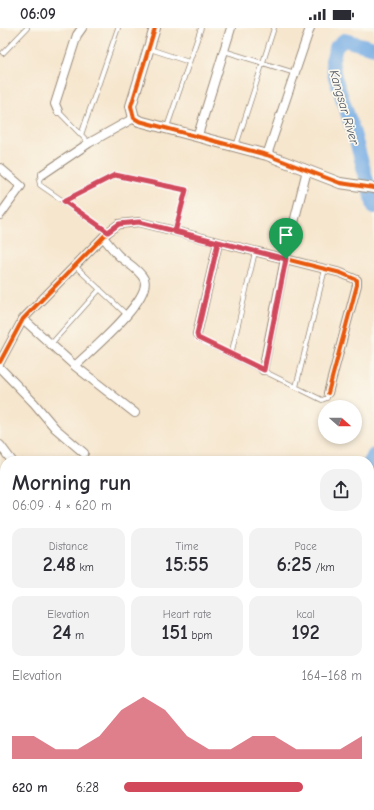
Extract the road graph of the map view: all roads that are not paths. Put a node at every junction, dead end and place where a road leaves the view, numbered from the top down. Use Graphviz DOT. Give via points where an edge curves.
graph roads {
  1 [pos="27,28"];
  2 [pos="71,28"];
  3 [pos="118,28"];
  4 [pos="155,28"];
  5 [pos="200,28"];
  6 [pos="231,28"];
  7 [pos="274,28"];
  8 [pos="310,28"];
  9 [pos="79,31"];
  10 [pos="150,49"];
  11 [pos="224,51"];
  12 [pos="3,53"];
  13 [pos="189,62"];
  14 [pos="263,63"];
  15 [pos="295,73"];
  16 [pos="58,111"];
  17 [pos="134,118"];
  18 [pos="167,128"];
  19 [pos="81,135"];
  20 [pos="198,135"];
  21 [pos="89,143"];
  22 [pos="236,146"];
  23 [pos="267,155"];
  24 [pos="0,168"];
  25 [pos="307,170"];
  26 [pos="42,174"];
  27 [pos="374,188"];
  28 [pos="64,201"];
  29 [pos="0,215"];
  30 [pos="175,232"];
  31 [pos="105,234"];
  32 [pos="218,243"];
  33 [pos="255,252"];
  34 [pos="286,259"];
  35 [pos="75,266"];
  36 [pos="325,269"];
  37 [pos="100,289"];
  38 [pos="127,315"];
  39 [pos="24,319"];
  40 [pos="197,334"];
  41 [pos="51,344"];
  42 [pos="231,355"];
  43 [pos="0,362"];
  44 [pos="75,366"];
  45 [pos="0,368"];
  46 [pos="264,370"];
  47 [pos="296,387"];
  48 [pos="328,394"];
  49 [pos="135,413"];
  50 [pos="0,445"];
  51 [pos="84,453"];
  52 [pos="8,456"];
  53 [pos="374,668"];
  54 [pos="374,682"];
  1 -- 12 [label="lane"];
  2 -- 9 [label="street"];
  3 -- 19 [label="lane"];
  4 -- 10 [label="street"];
  5 -- 13 [label="lane"];
  6 -- 11 [label="street"];
  7 -- 14 [label="lane"];
  8 -- 15 [label="street"];
  9 -- 16 [label="street" via="55,104"];
  10 -- 13 [label="lane"];
  10 -- 17 [label="street" via="131,106"];
  11 -- 14 [label="lane"];
  11 -- 20 [label="street"];
  13 -- 18 [label="lane"];
  14 -- 15 [label="lane"];
  14 -- 22 [label="lane"];
  15 -- 23 [label="street"];
  16 -- 19 [label="lane"];
  17 -- 18 [label="street"];
  17 -- 21 [label="street"];
  18 -- 20 [label="street"];
  19 -- 21 [label="lane"];
  20 -- 22 [label="street"];
  21 -- 26 [label="street"];
  22 -- 23 [label="street"];
  23 -- 25 [label="street"];
  24 -- 29 [label="street" via="21,186"];
  25 -- 27 [label="street" via="340,183"];
  25 -- 34 [label="street"];
  26 -- 28 [label="lane" via="40,185"];
  28 -- 30 [label="lane" via="115,175 184,188 187,191"];
  28 -- 31 [label="lane"];
  30 -- 31 [label="street" via="139,222 119,224"];
  30 -- 32 [label="street"];
  31 -- 35 [label="street"];
  31 -- 38 [label="street" via="119,255 139,272 145,281 143,293"];
  32 -- 33 [label="street"];
  32 -- 40 [label="street"];
  33 -- 34 [label="street"];
  33 -- 42 [label="lane"];
  34 -- 36 [label="street"];
  34 -- 46 [label="street"];
  35 -- 37 [label="lane"];
  35 -- 39 [label="street"];
  36 -- 47 [label="lane"];
  36 -- 48 [label="street" via="352,277 357,285"];
  37 -- 38 [label="lane"];
  37 -- 41 [label="lane"];
  38 -- 44 [label="street"];
  39 -- 41 [label="street"];
  39 -- 43 [label="street"];
  40 -- 42 [label="lane" via="201,340"];
  41 -- 44 [label="street"];
  42 -- 46 [label="lane"];
  44 -- 49 [label="street"];
  45 -- 51 [label="street" via="55,428"];
  46 -- 47 [label="lane"];
  47 -- 48 [label="lane" via="323,400"];
  50 -- 52 [label="street"];
  53 -- 54 [label="street"];
}
